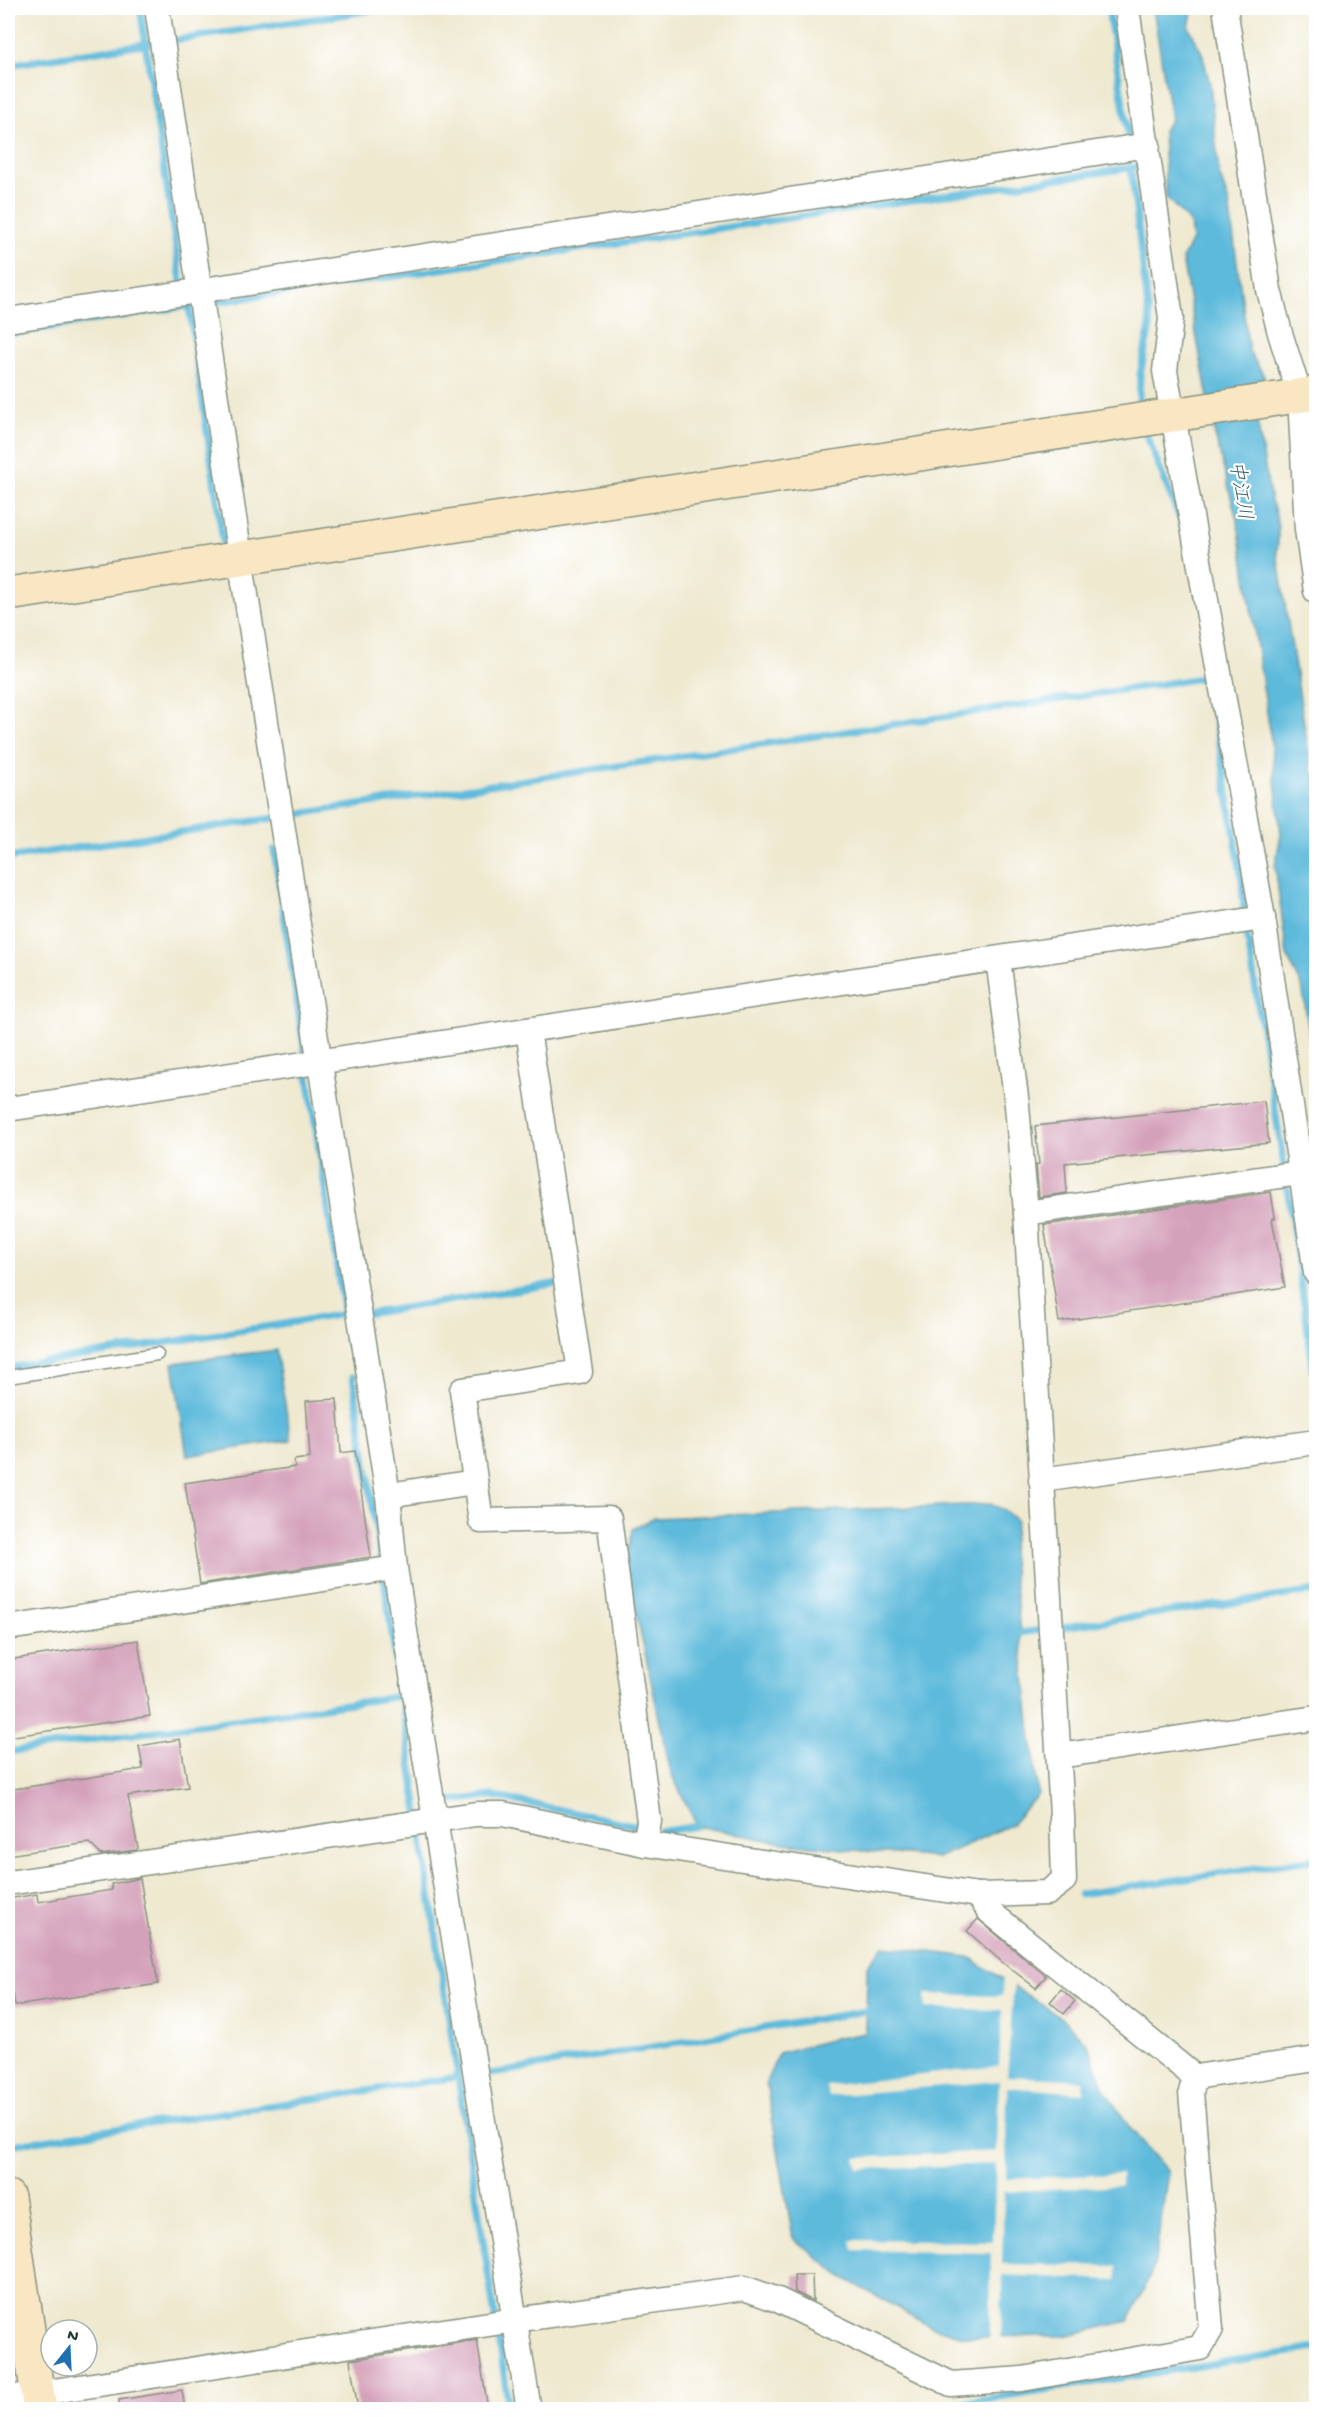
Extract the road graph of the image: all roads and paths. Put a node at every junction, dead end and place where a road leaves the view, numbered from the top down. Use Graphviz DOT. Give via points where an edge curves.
graph roads {
  1 [pos="158,8"];
  2 [pos="1127,8"];
  3 [pos="1225,8"];
  4 [pos="1148,145"];
  5 [pos="201,291"];
  6 [pos="8,320"];
  7 [pos="1300,396"];
  8 [pos="1172,416"];
  9 [pos="240,557"];
  10 [pos="1317,591"];
  11 [pos="8,594"];
  12 [pos="1263,918"];
  13 [pos="998,959"];
  14 [pos="528,1030"];
  15 [pos="319,1061"];
  16 [pos="8,1109"];
  17 [pos="1300,1173"];
  18 [pos="1026,1214"];
  19 [pos="1317,1273"];
  20 [pos="157,1354"];
  21 [pos="8,1377"];
  22 [pos="1317,1442"];
  23 [pos="1041,1480"];
  24 [pos="475,1482"];
  25 [pos="388,1495"];
  26 [pos="395,1568"];
  27 [pos="8,1628"];
  28 [pos="1317,1718"];
  29 [pos="1059,1756"];
  30 [pos="435,1819"];
  31 [pos="645,1844"];
  32 [pos="8,1883"];
  33 [pos="978,1895"];
  34 [pos="1317,2059"];
  35 [pos="1195,2077"];
  36 [pos="8,2197"];
  37 [pos="515,2320"];
  38 [pos="28,2400"];
  39 [pos="528,2409"];
  1 -- 5 [label="street"];
  2 -- 4 [label="street"];
  3 -- 7 [label="street" via="1269,290"];
  4 -- 5 [label="street"];
  4 -- 8 [label="street" via="1171,318 1165,371"];
  5 -- 6 [label="street"];
  5 -- 9 [label="street"];
  7 -- 8 [label="street"];
  7 -- 10 [label="street" via="1307,529"];
  8 -- 9 [label="street"];
  8 -- 12 [label="street"];
  9 -- 11 [label="street"];
  9 -- 15 [label="street"];
  12 -- 13 [label="street"];
  12 -- 17 [label="street"];
  13 -- 14 [label="street"];
  13 -- 18 [label="street"];
  14 -- 15 [label="street"];
  14 -- 24 [label="street" via="580,1372 462,1390"];
  15 -- 16 [label="street"];
  15 -- 25 [label="street"];
  17 -- 18 [label="street"];
  17 -- 19 [label="street"];
  18 -- 23 [label="street"];
  20 -- 21 [label="lane"];
  22 -- 23 [label="street"];
  23 -- 29 [label="street"];
  24 -- 25 [label="street"];
  24 -- 31 [label="street" via="481,1521 609,1518 649,1821"];
  25 -- 26 [label="street"];
  26 -- 27 [label="street"];
  26 -- 30 [label="street"];
  28 -- 29 [label="street"];
  29 -- 33 [label="street" via="1064,1880 1047,1893"];
  30 -- 31 [label="street" via="503,1814"];
  30 -- 32 [label="street"];
  30 -- 37 [label="street"];
  31 -- 33 [label="street"];
  33 -- 35 [label="street" via="990,1912"];
  34 -- 35 [label="street"];
  35 -- 37 [label="street" via="1191,2092 1211,2329 1200,2348 1022,2379 951,2384 778,2300 744,2288"];
  36 -- 38 [label="street"];
  37 -- 38 [label="street"];
  37 -- 39 [label="street"];
}
